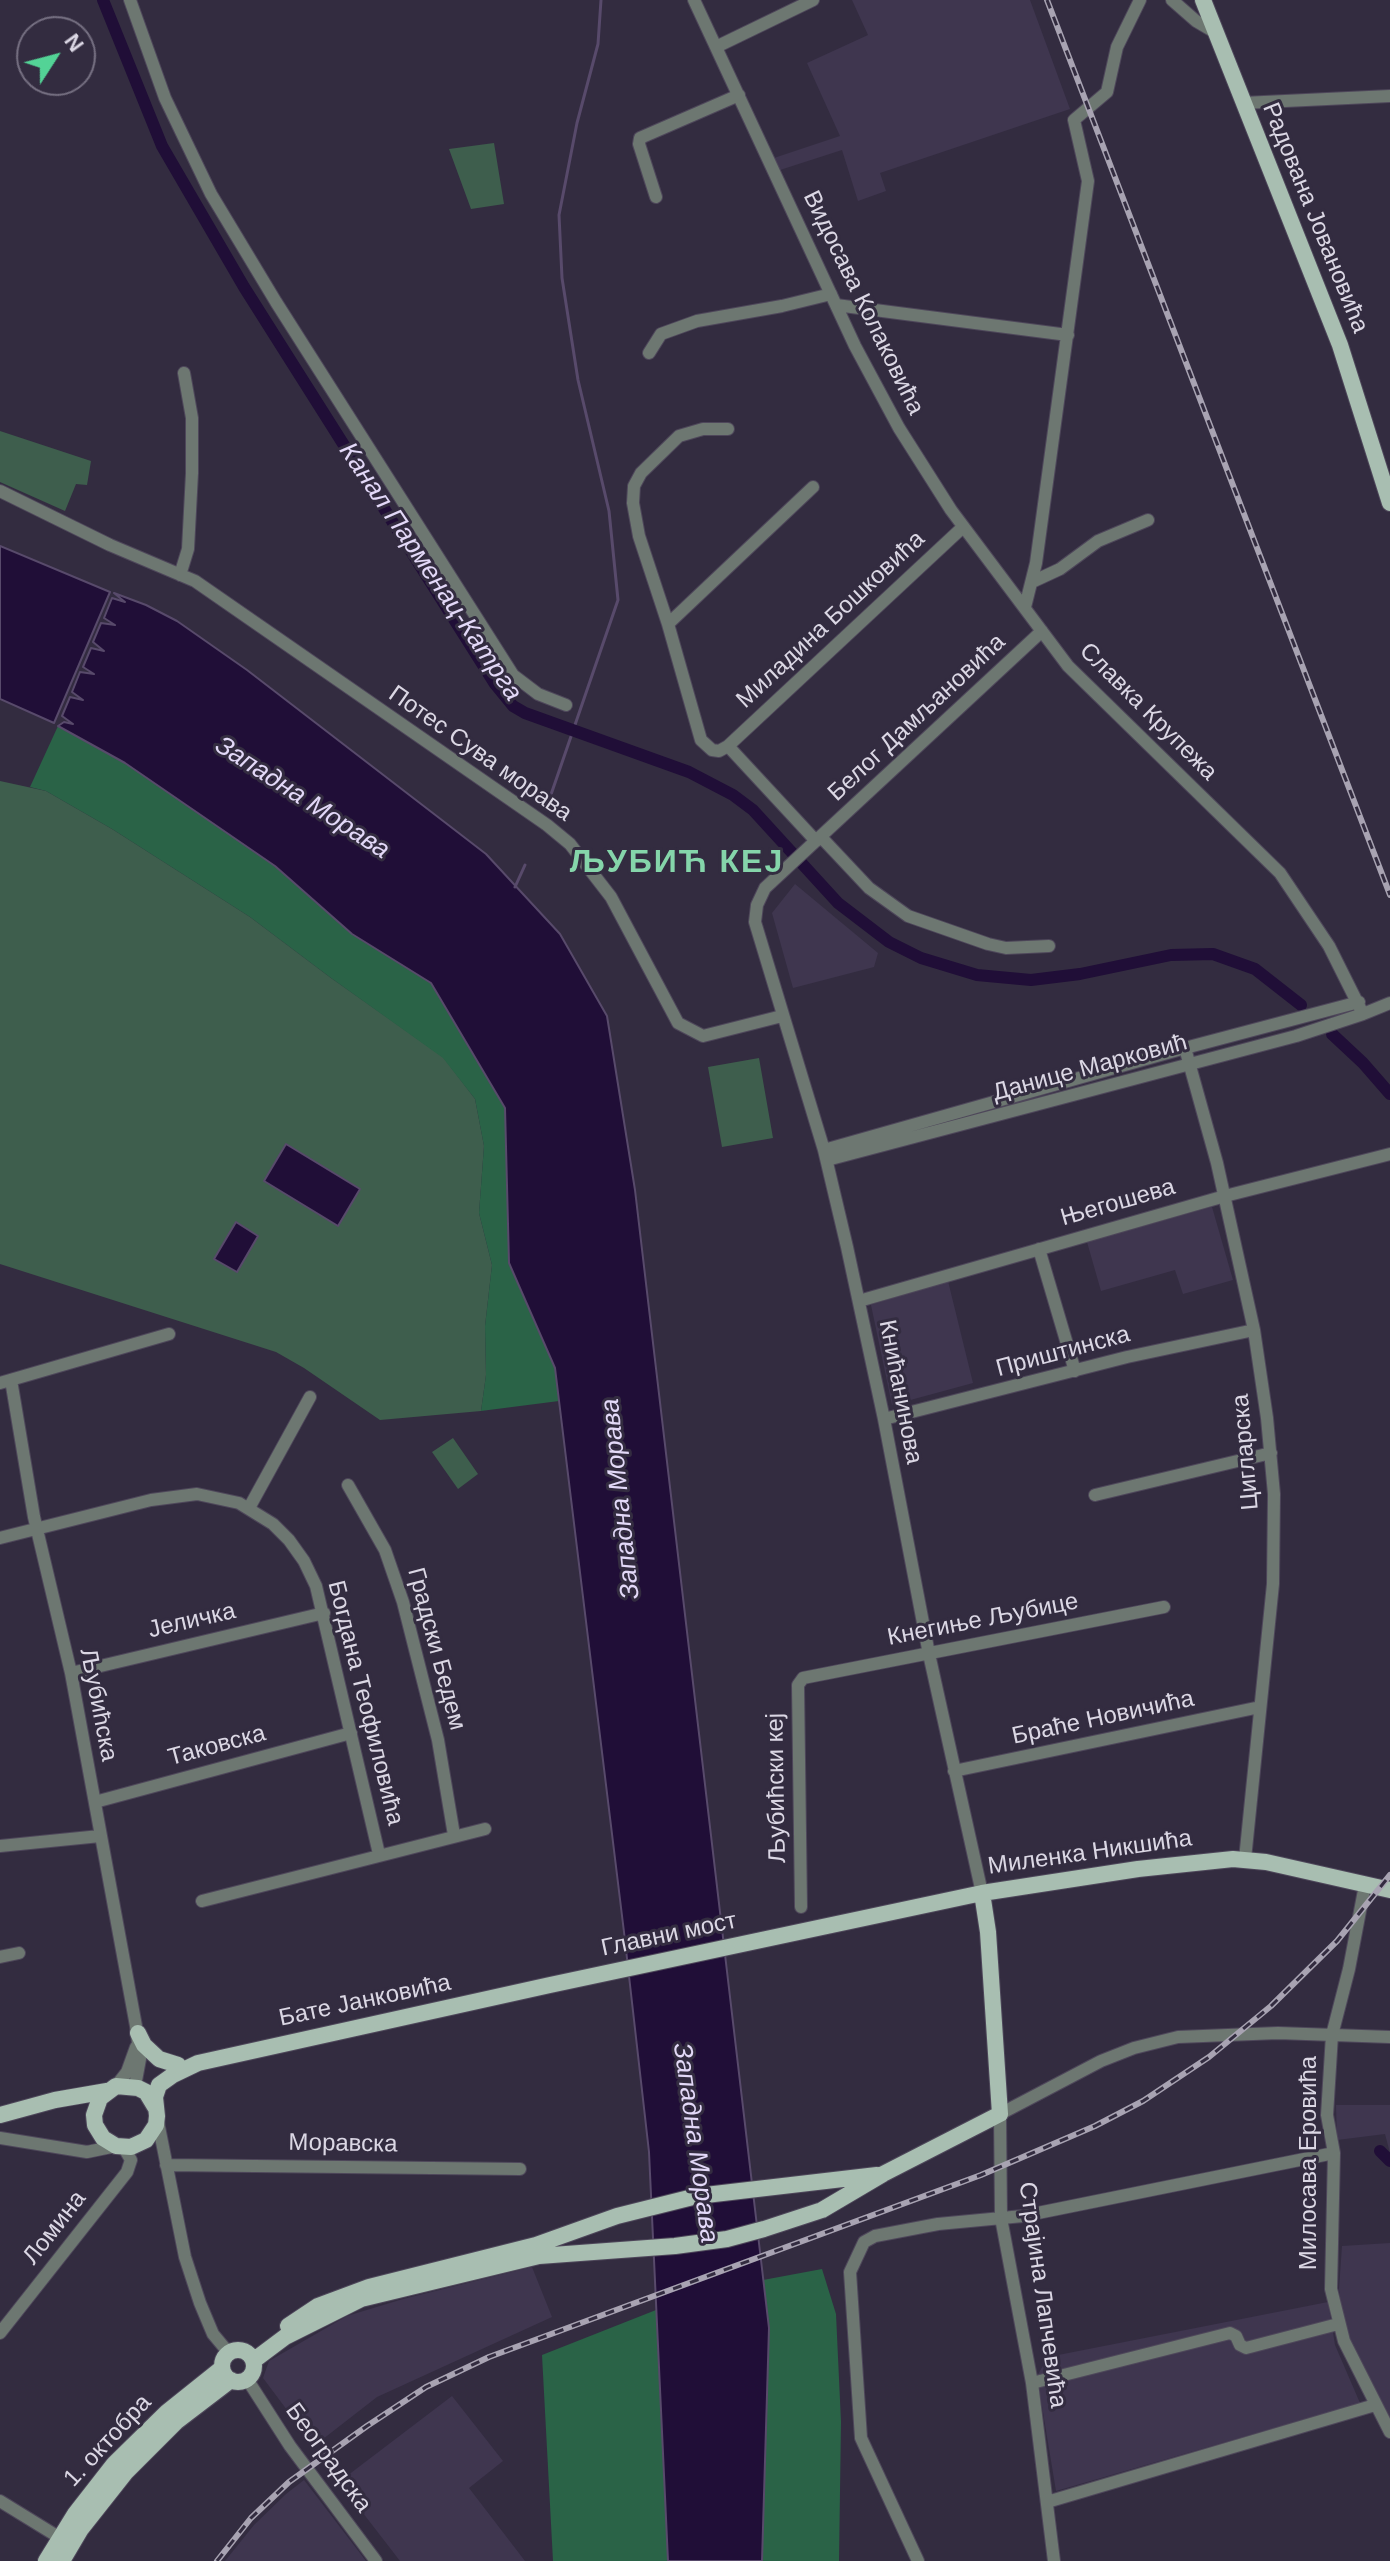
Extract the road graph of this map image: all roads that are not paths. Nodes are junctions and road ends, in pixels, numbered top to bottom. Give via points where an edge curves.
1 (130, 0) edge
2 (694, 0) edge
3 (813, 0) edge
4 (1140, 0) edge
5 (1172, 0) edge
6 (1203, 0) edge
7 (1213, 31) junction
8 (716, 47) junction
9 (739, 95) junction
10 (1390, 96) edge
11 (1243, 103) junction
12 (656, 197) dead end
13 (833, 299) junction
14 (1068, 335) junction
15 (649, 353) dead end
16 (184, 373) dead end
17 (728, 429) dead end
18 (813, 487) dead end
19 (0, 491) edge
20 (1390, 503) edge
21 (1148, 520) dead end
22 (963, 527) junction
23 (180, 575) junction
24 (1032, 582) junction
25 (1025, 607) junction
26 (669, 628) junction
27 (1042, 631) junction
28 (566, 705) dead end
29 (728, 746) junction
30 (819, 839) junction
31 (757, 905) joint
32 (1049, 946) dead end
33 (1390, 1003) edge
34 (1361, 1008) junction
35 (782, 1016) junction
36 (1185, 1048) junction
37 (1190, 1064) junction
38 (1390, 1154) edge
39 (826, 1155) junction
40 (1225, 1196) junction
41 (1039, 1249) junction
42 (859, 1301) junction
43 (1254, 1330) junction
44 (169, 1334) dead end
45 (1075, 1371) junction
46 (5, 1381) edge
47 (310, 1397) dead end
48 (884, 1419) junction
49 (1271, 1453) junction
50 (348, 1485) dead end
51 (1095, 1495) dead end
52 (249, 1508) junction
53 (36, 1528) junction
54 (0, 1538) edge
55 (1164, 1607) dead end
56 (324, 1613) junction
57 (929, 1654) junction
58 (71, 1673) junction
59 (811, 1675) joint
60 (1260, 1707) junction
61 (351, 1733) junction
62 (954, 1771) junction
63 (95, 1802) junction
64 (485, 1829) dead end
65 (454, 1835) junction
66 (100, 1836) junction
67 (0, 1846) edge
68 (379, 1854) junction
69 (1245, 1859) junction
70 (1365, 1885) junction
71 (1390, 1890) edge
72 (982, 1893) junction
73 (202, 1901) dead end
74 (801, 1907) dead end
75 (798, 1933) joint
76 (19, 1953) dead end
77 (0, 1957) edge
78 (550, 1985) joint
79 (1332, 2035) junction
80 (138, 2037) junction
81 (1390, 2037) edge
82 (185, 2065) junction
83 (137, 2087) junction
84 (111, 2089) junction
85 (55, 2100) junction
86 (156, 2111) junction
87 (1000, 2114) junction
88 (0, 2115) edge
89 (95, 2125) junction
90 (0, 2138) edge
91 (126, 2146) junction
92 (1334, 2153) junction
93 (166, 2165) junction
94 (520, 2169) dead end
95 (852, 2185) junction
96 (1001, 2218) junction
97 (537, 2251) junction
98 (1338, 2324) junction
99 (0, 2333) edge
100 (250, 2357) junction
101 (232, 2370) junction
102 (1032, 2383) junction
103 (1375, 2405) junction
104 (1390, 2432) edge
105 (0, 2501) edge
106 (1047, 2502) junction
107 (66, 2542) junction
108 (46, 2561) edge
109 (62, 2561) edge
110 (376, 2561) edge
111 (918, 2561) edge
112 (1054, 2561) edge

1 - 28 street via 171,112 211,194 276,302 513,675 538,694
2 - 8 street, Видосава Колаковића
3 - 8 street
4 - 14 street via 1117,47 1107,92 1074,120 1088,181
5 - 7 street
6 - 7 main road, Радована Јовановића
7 - 11 main road, Радована Јовановића
8 - 9 street, Видосава Колаковића
9 - 12 street via 640,138
9 - 13 street, Видосава Колаковића
10 - 11 street
11 - 20 main road, Радована Јовановића via 1336,335
13 - 14 street
13 - 15 street via 714,316 661,334
13 - 22 street, Видосава Колаковића via 899,428
14 - 24 street
16 - 23 street via 192,418 192,473 188,549
17 - 26 street via 679,436 634,486 639,536
18 - 26 street
19 - 23 street, Потес Сува морава
21 - 24 street via 1098,541
22 - 25 street, Видосава Колаковића
22 - 29 street, Миладина Бошковића
23 - 35 street, Потес Сува морава via 570,844 611,897 678,1023 703,1036
24 - 25 street
25 - 27 street, Славка Крупежа
26 - 29 street via 701,740 712,750
27 - 30 street, Белог Дамљановића
27 - 34 street, Славка Крупежа via 1094,694 1280,873 1317,926
29 - 30 street
30 - 31 street, Белог Дамљановића via 765,888
30 - 32 street via 869,888 908,916 1006,948
31 - 35 street, Книћанинова via 755,922
33 - 34 street
34 - 36 street, Данице Марковић
34 - 37 street, Данице Марковић
35 - 39 street, Книћанинова
36 - 37 street, Цигларска
36 - 39 street, Данице Марковић
37 - 39 street, Данице Марковић
37 - 40 street, Цигларска
38 - 40 street, Његошева
39 - 42 street, Книћанинова
40 - 41 street, Његошева
40 - 43 street, Цигларска
41 - 42 street, Његошева
41 - 45 street
42 - 48 street, Книћанинова
43 - 45 street, Приштинска
43 - 49 street, Цигларска
44 - 46 street
45 - 48 street, Приштинска
46 - 53 street, Љубићска
47 - 52 street
48 - 57 street, Книћанинова
49 - 51 street
49 - 60 street, Цигларска via 1273,1584
50 - 65 street, Градски Бедем via 385,1550 403,1602 438,1740
52 - 53 street, Богдана Теофиловића via 219,1497 173,1496
52 - 56 street, Богдана Теофиловића via 289,1540 316,1586
53 - 54 street, Богдана Теофиловића
53 - 58 street, Љубићска
55 - 57 street, Кнегиње Љубице
56 - 58 street, Јеличка
56 - 61 street, Богдана Теофиловића
57 - 59 street, Кнегиње Љубице
57 - 62 street, Книћанинова
58 - 63 street, Љубићска
59 - 74 street, Љубићски кеј via 798,1685
60 - 62 street, Браће Новичића
60 - 69 street, Цигларска
61 - 63 street, Таковска
61 - 68 street, Богдана Теофиловића
62 - 72 street, Книћанинова
63 - 66 street, Љубићска
64 - 65 street
65 - 68 street
66 - 67 street
66 - 80 street, Љубићска
68 - 73 street
69 - 70 main road, Миленка Никшића
69 - 72 main road, Миленка Никшића
70 - 71 main road, Миленка Никшића
70 - 79 street, Милосава Еровића
72 - 75 main road, Миленка Никшића
72 - 87 main road, Страјина Лапчевића
75 - 78 main road, Главни мост
76 - 77 street
78 - 82 main road, Бате Јанковића
79 - 81 street
79 - 87 street via 1178,2037 1101,2061
79 - 92 street, Милосава Еровића via 1327,2115
80 - 82 main road via 159,2059
80 - 83 street, Љубићска
80 - 84 street via 127,2072
82 - 83 main road, Бате Јанковића
82 - 86 main road, Бате Јанковића via 159,2085
83 - 84 main road
83 - 86 main road via 152,2099
84 - 85 main road
84 - 89 main road via 96,2106
85 - 88 main road
85 - 89 main road via 78,2106
86 - 91 main road via 152,2133
86 - 93 street
87 - 95 main road
87 - 96 street, Страјина Лапчевића
89 - 91 main road via 103,2138
90 - 91 street via 87,2152
91 - 93 street via 158,2153
91 - 99 street, Ломина via 131,2160 127,2172
92 - 96 street
92 - 98 street, Милосава Еровића via 1331,2289
93 - 94 street, Моравска
93 - 101 street via 185,2257
95 - 97 main road via 697,2196 617,2216
95 - 97 main road via 822,2210 727,2239 635,2251
96 - 102 street, Страјина Лапчевића
96 - 111 street via 875,2236 864,2242 850,2272 861,2438
97 - 100 main road via 361,2299
98 - 102 street via 1246,2348 1230,2333
98 - 103 street, Милосава Еровића
100 - 101 main road via 253,2371
100 - 101 main road via 236,2349
101 - 107 main road, 1. октобра via 126,2472
101 - 110 street, Београдска
102 - 106 street, Страјина Лапчевића
103 - 104 street, Милосава Еровића
103 - 106 street
105 - 107 street
106 - 112 street, Страјина Лапчевића
107 - 108 main road, 1. октобра
107 - 109 main road, 1. октобра

